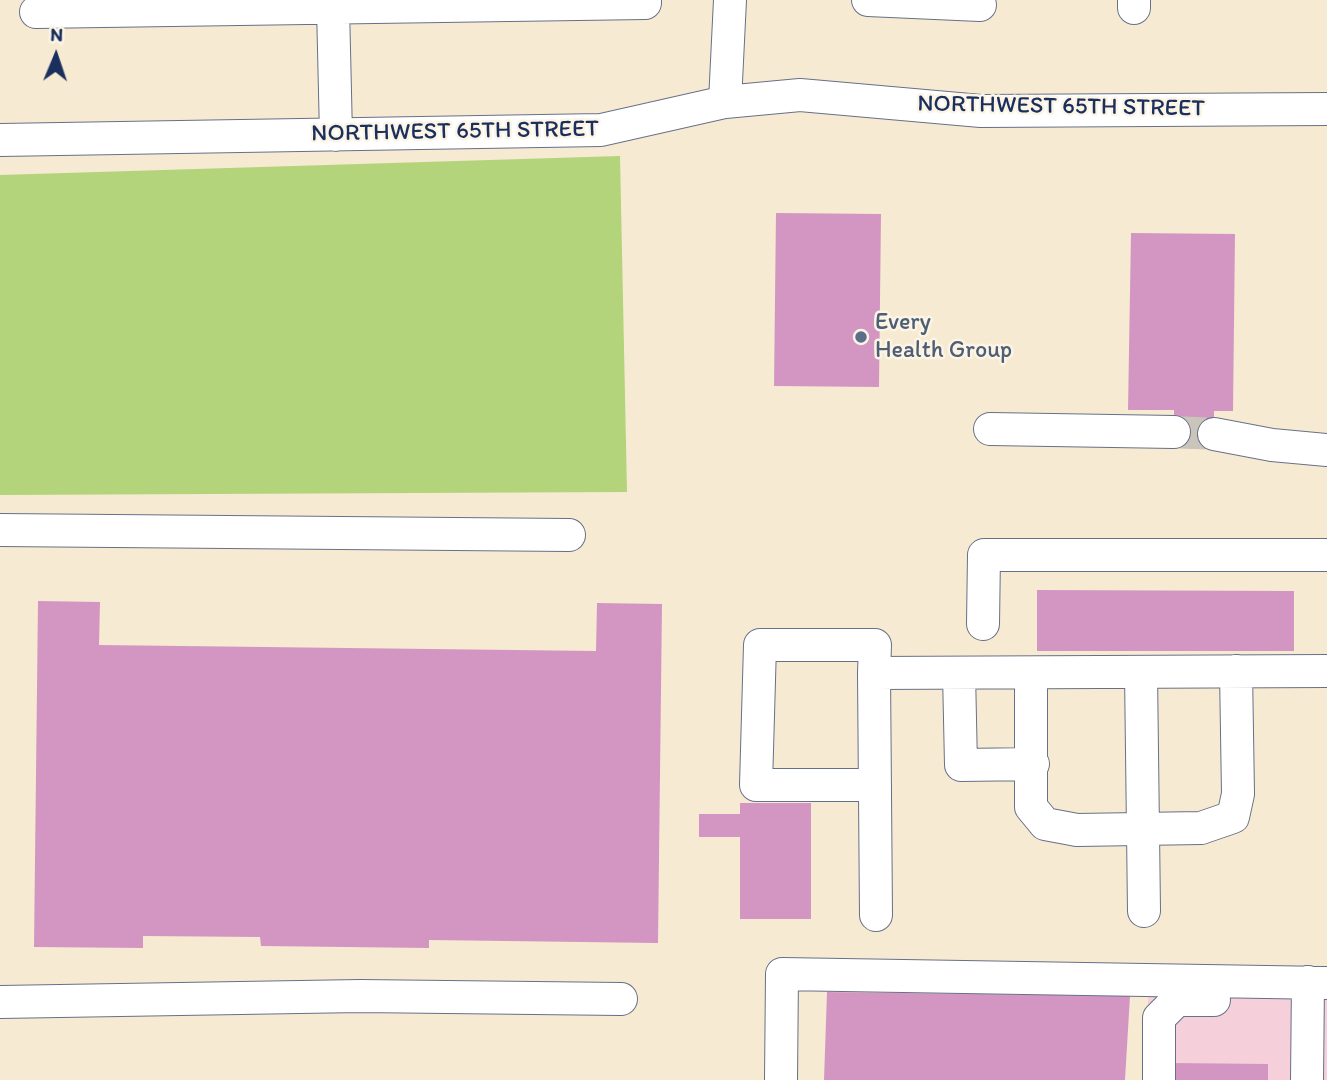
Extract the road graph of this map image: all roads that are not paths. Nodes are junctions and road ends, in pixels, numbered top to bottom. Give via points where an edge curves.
1 (645, 0) edge
2 (730, 0) edge
3 (868, 0) edge
4 (980, 5) dead end
5 (332, 7) junction
6 (36, 12) dead end
7 (725, 102) junction
8 (1327, 109) edge
9 (336, 135) junction
10 (0, 140) edge
11 (990, 429) dead end
12 (1174, 432) tunnel mouth
13 (1214, 434) tunnel mouth
14 (1327, 450) edge
15 (0, 530) edge
16 (569, 535) dead end
17 (1327, 555) edge
18 (983, 624) dead end
19 (1236, 671) junction
20 (1327, 671) edge
21 (1141, 672) junction
22 (874, 673) junction
23 (959, 673) junction
24 (1031, 673) junction
25 (1033, 764) junction
26 (875, 785) junction
27 (1143, 828) junction
28 (1144, 911) dead end
29 (876, 915) dead end
30 (1317, 982) edge
31 (621, 999) dead end
32 (0, 1002) edge
33 (781, 1080) edge
34 (1159, 1080) edge
35 (1307, 1080) edge

1 - 5 street
2 - 7 street
3 - 4 street
5 - 6 street
5 - 9 street
7 - 8 street, NORTHWEST 65TH STREET via 800,95 981,111
7 - 9 street, NORTHWEST 65TH STREET via 600,130
9 - 10 street, NORTHWEST 65TH STREET
11 - 12 street
13 - 14 street
15 - 16 street
17 - 18 street via 984,555
19 - 20 street
19 - 21 street
19 - 27 street via 1238,794 1233,817 1201,828
21 - 24 street
21 - 27 street
22 - 23 street
22 - 26 street
22 - 26 street via 875,645 760,645 756,785
23 - 24 street
23 - 25 street via 961,765
24 - 25 street
25 - 27 street via 1031,807 1045,824 1077,830
26 - 29 street
27 - 28 street
30 - 33 street via 782,974
30 - 34 street via 1276,1002 1177,1000 1159,1018
30 - 35 street
31 - 32 street via 346,996

